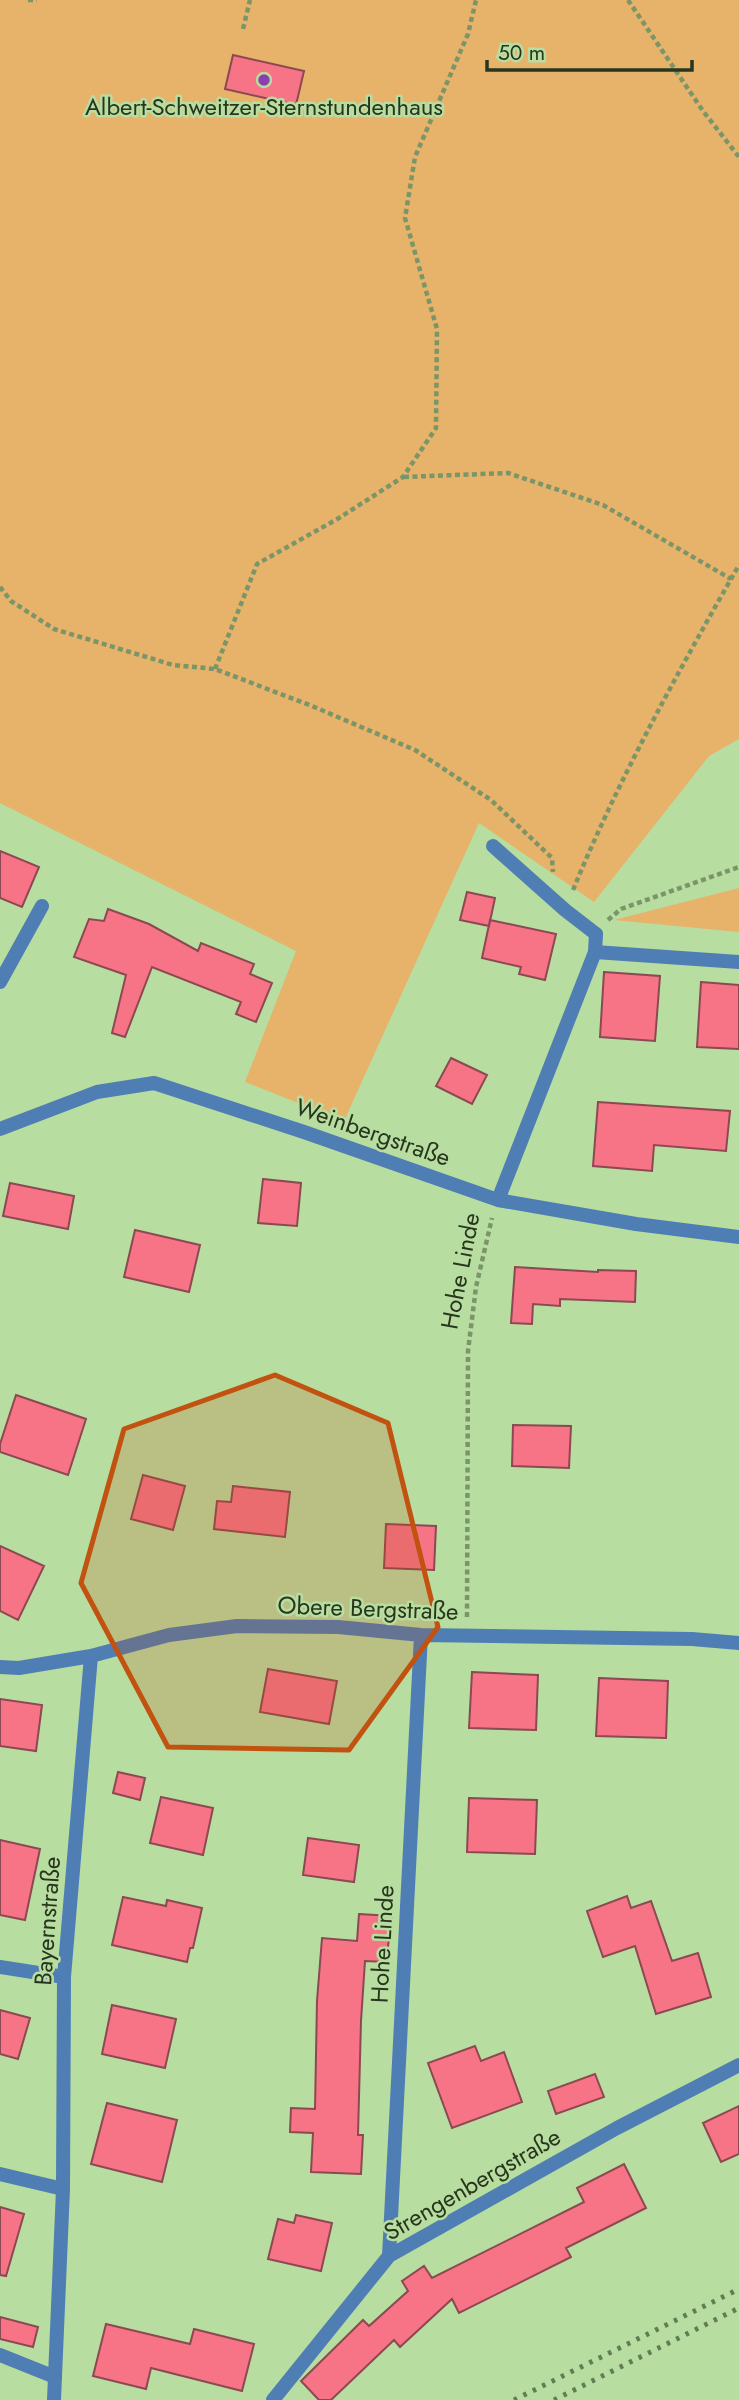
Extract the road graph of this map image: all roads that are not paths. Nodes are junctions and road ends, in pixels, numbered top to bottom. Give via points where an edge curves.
1 (493, 846) dead end
2 (42, 906) dead end
3 (595, 952) junction
4 (739, 962) edge
5 (0, 982) edge
6 (0, 1129) edge
7 (498, 1200) junction
8 (739, 1237) edge
9 (421, 1635) junction
10 (739, 1643) edge
11 (91, 1656) junction
12 (0, 1667) edge
13 (0, 1967) edge
14 (64, 1977) junction
15 (739, 2065) edge
16 (0, 2174) edge
17 (63, 2189) junction
18 (389, 2256) junction
19 (0, 2355) edge
20 (55, 2377) junction
21 (54, 2400) edge
22 (273, 2400) edge

1 - 3 street, Hohe Linde via 596,934
2 - 5 street
3 - 4 street
3 - 7 street, Hohe Linde
6 - 7 street, Weinbergstraße via 97,1093 155,1083
7 - 8 street, Weinbergstraße
9 - 10 street, Obere Bergstraße
9 - 11 street, Obere Bergstraße via 338,1627 237,1626 169,1635
9 - 18 street, Hohe Linde
11 - 12 street, Obere Bergstraße
11 - 14 street, Bayernstraße
13 - 14 street
14 - 17 street, Bayernstraße
15 - 18 street, Strengenbergstraße
16 - 17 street
17 - 20 street, Bayernstraße
18 - 22 street, Strengenbergstraße
19 - 20 street
20 - 21 street, Bayernstraße

